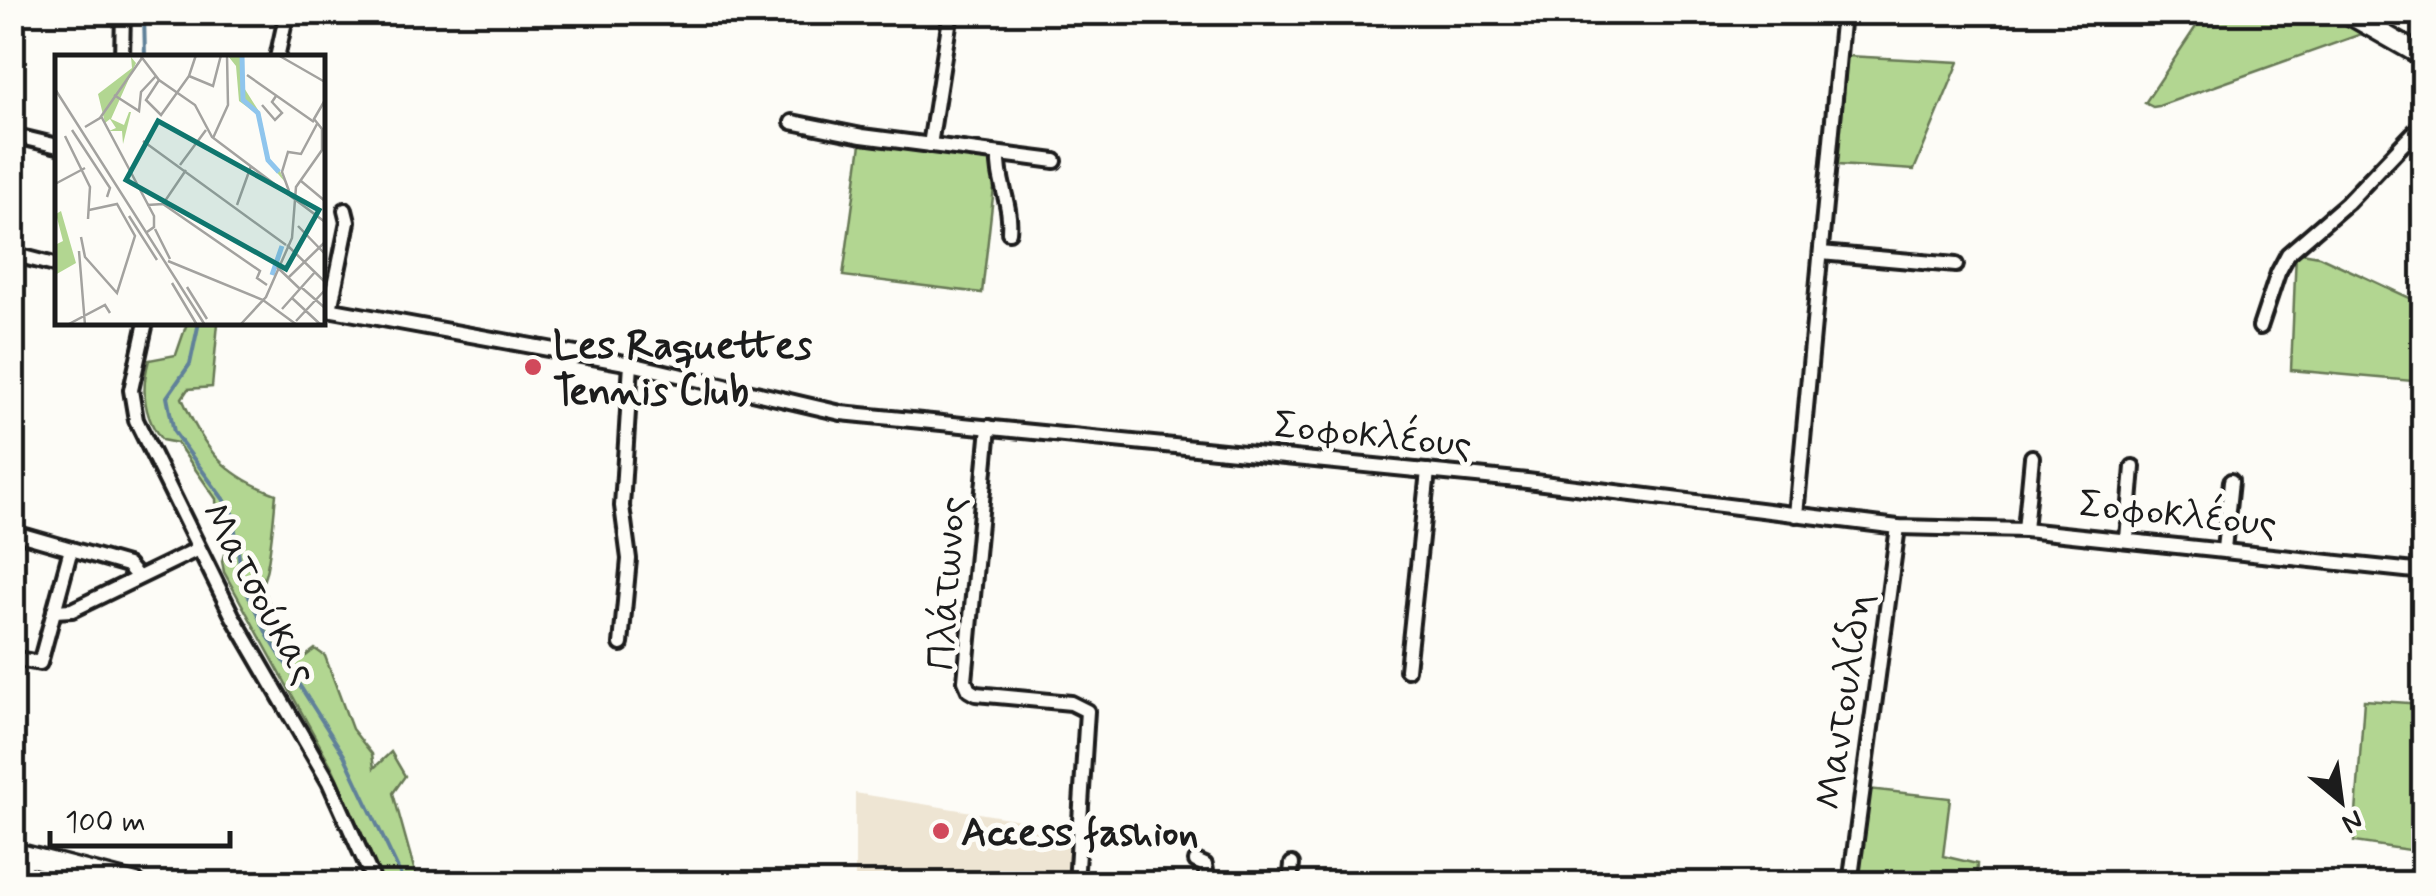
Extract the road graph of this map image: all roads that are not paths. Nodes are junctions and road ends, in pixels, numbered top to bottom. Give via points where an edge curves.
1 (123, 12) edge
2 (287, 12) edge
3 (951, 12) edge
4 (1843, 12) edge
5 (2345, 12) edge
6 (122, 55) edge
7 (279, 55) edge
8 (2424, 57) edge
9 (792, 122) dead end
10 (2424, 122) edge
11 (12, 135) edge
12 (55, 145) edge
13 (930, 145) junction
14 (999, 154) junction
15 (1055, 161) dead end
16 (345, 210) dead end
17 (1010, 232) dead end
18 (1821, 253) junction
19 (12, 254) edge
20 (55, 265) edge
21 (1956, 265) dead end
22 (326, 309) edge
23 (145, 325) edge
24 (2260, 327) dead end
25 (630, 364) junction
26 (989, 427) junction
27 (2032, 457) dead end
28 (2133, 466) dead end
29 (1428, 471) junction
30 (2231, 481) dead end
31 (1796, 515) junction
32 (1898, 527) junction
33 (2025, 530) junction
34 (12, 532) edge
35 (2128, 539) junction
36 (71, 548) junction
37 (198, 549) junction
38 (2224, 549) junction
39 (2424, 572) edge
40 (138, 577) junction
41 (54, 611) junction
42 (621, 644) dead end
43 (12, 658) edge
44 (1407, 670) dead end
45 (19, 854) edge
46 (1196, 862) dead end
47 (1292, 864) dead end
48 (111, 881) edge
49 (23, 884) edge
50 (136, 884) edge
51 (375, 884) edge
52 (1076, 884) edge
53 (1208, 884) edge
54 (1290, 884) edge
55 (1850, 884) edge

1 - 6 street
2 - 7 street
3 - 13 street
4 - 18 street
5 - 8 main road
9 - 13 street
10 - 24 street via 2288,254
11 - 12 street
13 - 14 street
14 - 15 street
14 - 17 street
16 - 22 street via 348,222
18 - 21 street
18 - 31 street
19 - 20 street
22 - 25 street, Σοφοκλέους
23 - 37 street, Ματσούκας via 131,402
25 - 26 street, Σοφοκλέους via 822,410
25 - 42 street via 622,506 629,559
26 - 29 street, Σοφοκλέους
26 - 52 street, Πλάτωνος via 965,681 976,694 1071,703 1087,711
27 - 33 street
28 - 35 street
29 - 31 street, Σοφοκλέους
29 - 44 street
30 - 38 street
31 - 32 street, Σοφοκλέους
32 - 33 street, Σοφοκλέους
32 - 55 street, Μαντουλίδη
33 - 35 street, Σοφοκλέους
34 - 36 street
35 - 38 street, Σοφοκλέους
36 - 40 street via 127,565
36 - 41 street
37 - 40 street
37 - 51 street, Ματσούκας via 329,782
38 - 39 street, Σοφοκλέους
40 - 41 street via 72,610
41 - 43 street via 40,664
45 - 48 main road
45 - 49 street
46 - 53 street via 1205,865
47 - 54 street
48 - 50 main road

